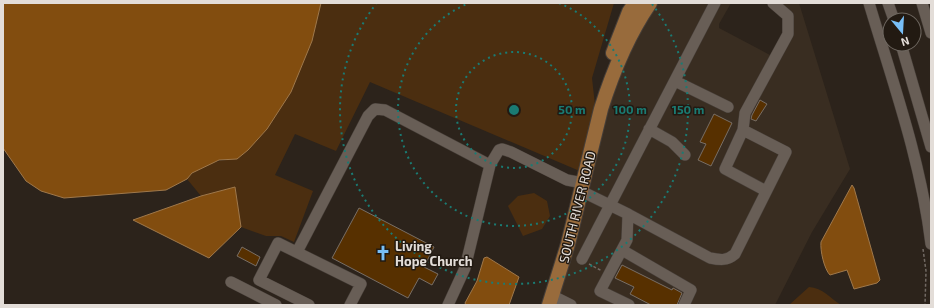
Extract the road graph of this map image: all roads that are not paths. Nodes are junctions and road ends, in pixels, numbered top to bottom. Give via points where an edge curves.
1 (635, 3) edge
2 (650, 3) edge
3 (716, 3) edge
4 (773, 3) edge
5 (869, 3) edge
6 (925, 4) edge
7 (931, 33) edge
8 (903, 52) edge
9 (675, 81) junction
10 (728, 107) dead end
11 (601, 109) junction
12 (649, 129) junction
13 (743, 130) junction
14 (931, 147) edge
15 (684, 155) dead end
16 (490, 165) junction
17 (582, 187) junction
18 (766, 191) junction
19 (610, 205) junction
20 (929, 211) edge
21 (628, 214) junction
22 (927, 246) edge
23 (622, 250) junction
24 (297, 252) junction
25 (584, 261) road end
26 (231, 282) dead end
27 (551, 301) edge
28 (276, 305) edge
29 (310, 305) edge
30 (350, 305) edge
31 (448, 305) edge
32 (571, 305) edge
33 (629, 305) edge
34 (684, 305) edge

1 - 11 main road, SOUTH RIVER ROAD via 614,47
2 - 11 main road, SOUTH RIVER ROAD via 627,42
3 - 9 street
4 - 13 street via 788,16 788,34 745,113
5 - 20 street via 906,122
6 - 7 street
8 - 14 street
9 - 10 street
9 - 12 street
11 - 17 main road, SOUTH RIVER ROAD
12 - 15 street via 672,142
12 - 19 street
13 - 18 street via 725,169
13 - 18 street via 786,152
16 - 17 street via 495,154 502,149
16 - 24 street via 385,110 375,109 368,116
16 - 31 street via 465,268
17 - 19 street
17 - 27 main road, SOUTH RIVER ROAD
18 - 21 street via 735,254 720,260 710,258
19 - 21 street
19 - 25 street
20 - 22 street
21 - 23 street via 627,240
23 - 33 street via 600,291
23 - 34 street via 691,290
24 - 29 street via 278,243 259,280
24 - 30 street via 361,284
26 - 28 street
27 - 32 street

